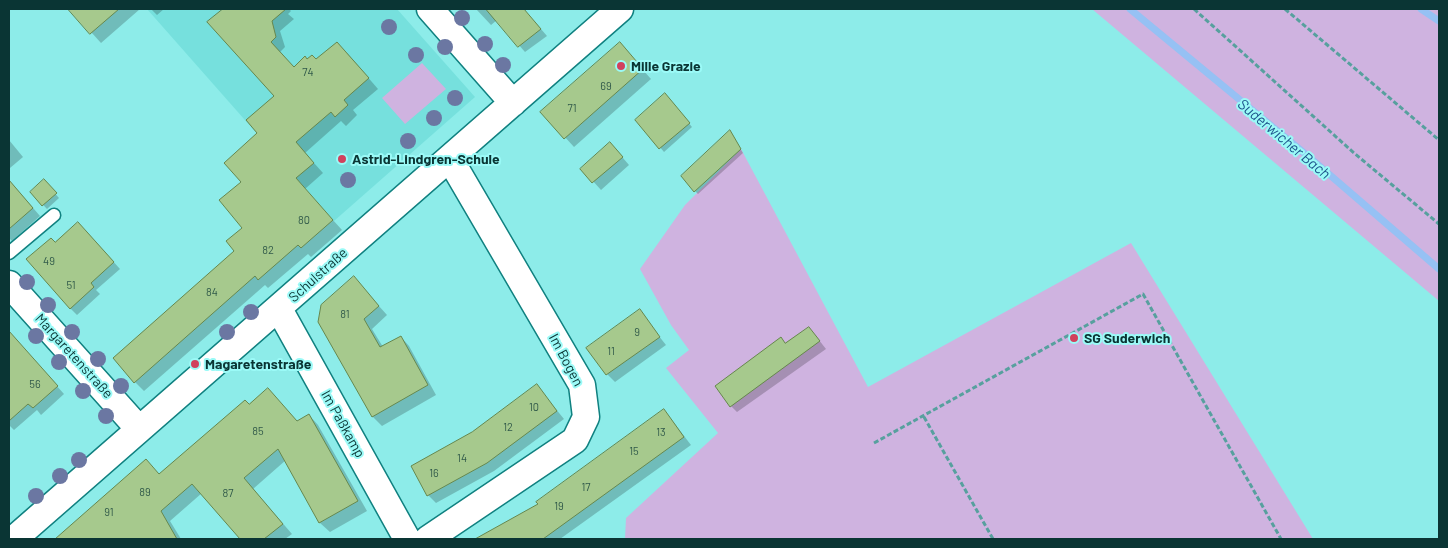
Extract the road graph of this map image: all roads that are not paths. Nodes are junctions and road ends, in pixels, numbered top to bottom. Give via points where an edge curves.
1 (430, 9) edge
2 (620, 9) edge
3 (513, 103) junction
4 (450, 159) junction
5 (54, 215) dead end
6 (9, 252) edge
7 (9, 284) edge
8 (279, 309) junction
9 (139, 429) junction
10 (14, 539) edge
11 (408, 539) edge
12 (428, 539) edge

1 - 3 street
2 - 3 street, Schulstraße
3 - 4 street, Schulstraße
4 - 8 street, Schulstraße
4 - 12 street, Im Bogen via 582,385 586,417 575,440
5 - 6 lane
7 - 9 street, Margaretenstraße
8 - 9 street, Schulstraße
8 - 11 street, Im Paßkamp
9 - 10 street, Schulstraße

